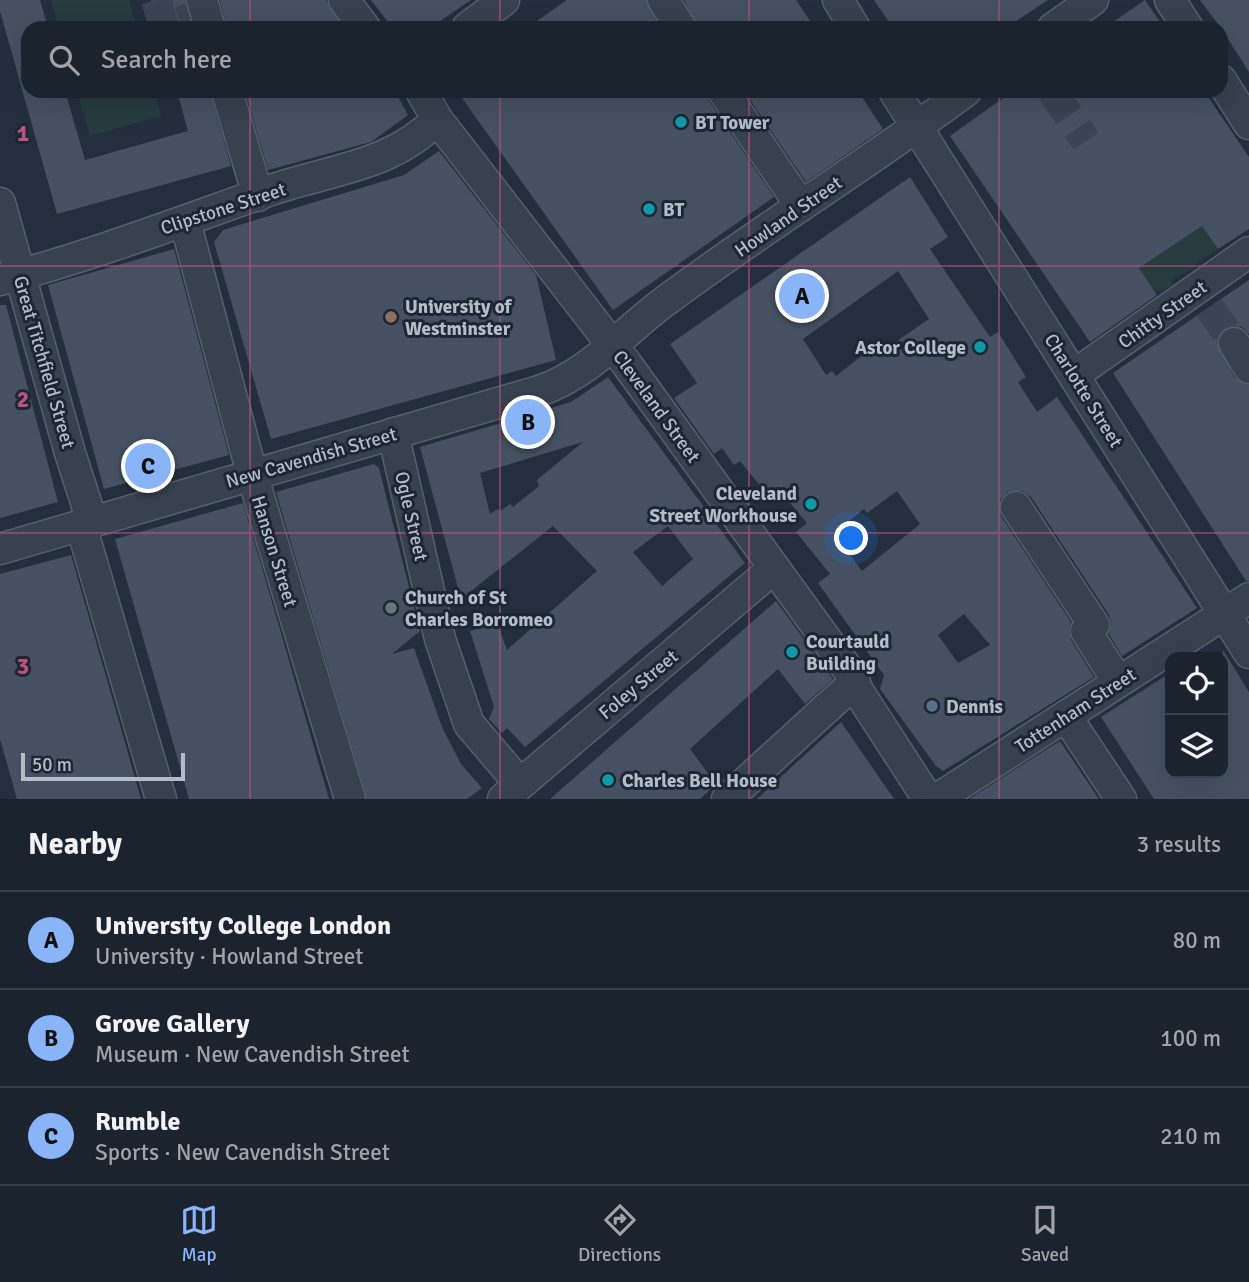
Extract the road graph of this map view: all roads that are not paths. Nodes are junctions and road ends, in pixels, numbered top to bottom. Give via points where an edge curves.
1 (202, 0) edge
2 (344, 0) edge
3 (504, 0) edge
4 (663, 0) edge
5 (838, 0) edge
6 (1093, 0) edge
7 (1170, 0) edge
8 (208, 21) edge
9 (360, 21) edge
10 (476, 21) edge
11 (676, 21) edge
12 (851, 21) edge
13 (1063, 21) edge
14 (1184, 21) edge
15 (1228, 91) edge
16 (226, 98) edge
17 (425, 98) edge
18 (728, 98) edge
19 (898, 98) edge
20 (957, 98) edge
21 (437, 119) junction
22 (1249, 124) edge
23 (917, 127) junction
24 (258, 196) junction
25 (0, 203) edge
26 (801, 206) junction
27 (185, 221) junction
28 (1249, 252) edge
29 (10, 278) edge
30 (613, 346) junction
31 (1074, 375) junction
32 (393, 433) junction
33 (252, 474) junction
34 (1016, 508) dead end
35 (87, 523) junction
36 (0, 549) edge
37 (774, 568) junction
38 (1249, 598) edge
39 (1224, 615) junction
40 (1249, 653) edge
41 (1118, 682) junction
42 (855, 683) junction
43 (1066, 716) junction
44 (511, 792) edge
45 (161, 799) edge
46 (350, 799) edge
47 (727, 799) edge
48 (928, 799) edge
49 (937, 799) edge
50 (1121, 799) edge

1 - 8 street
2 - 9 street
3 - 10 street
4 - 11 street
5 - 12 street
6 - 13 street
7 - 14 street
15 - 22 street
16 - 24 street
17 - 21 street, Cleveland Street
18 - 26 street
19 - 23 street, Charlotte Street
20 - 23 street, Howland Street
21 - 24 street, Clipstone Street via 382,158
21 - 30 street, Cleveland Street
23 - 26 street, Howland Street
23 - 31 street, Charlotte Street
24 - 27 street, Clipstone Street
25 - 29 street, Great Titchfield Street
26 - 30 street, Howland Street via 661,304
27 - 29 street, Clipstone Street
27 - 33 street, Hanson Street
28 - 31 street, Chitty Street via 1203,298
29 - 35 street, Great Titchfield Street
30 - 32 street, New Cavendish Street via 552,387
30 - 37 street, Cleveland Street
31 - 39 street, Charlotte Street
32 - 33 street, New Cavendish Street
32 - 44 street, Ogle Street via 440,639 468,724
33 - 35 street, New Cavendish Street
33 - 46 street, Hanson Street
34 - 41 street via 1094,625 1086,631
35 - 36 street, New Cavendish Street
35 - 45 street, Great Titchfield Street
37 - 42 street, Cleveland Street
37 - 44 street, Foley Street
38 - 39 street, Tottenham Street
39 - 40 street, Charlotte Street
39 - 41 street, Tottenham Street
41 - 43 street, Tottenham Street
42 - 47 street
42 - 48 street, Cleveland Street
43 - 49 street, Tottenham Street
43 - 50 street

